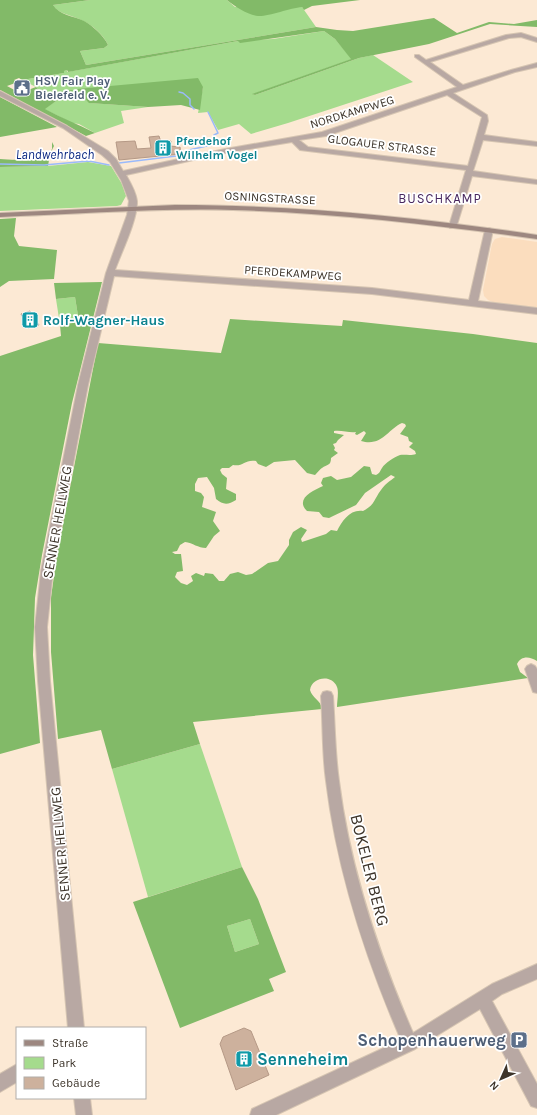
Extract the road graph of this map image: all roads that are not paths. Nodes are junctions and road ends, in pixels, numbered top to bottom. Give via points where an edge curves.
1 (537, 40) edge
2 (417, 56) dead end
3 (425, 62) junction
4 (537, 64) edge
5 (462, 88) junction
6 (0, 93) edge
7 (448, 93) junction
8 (480, 137) junction
9 (294, 140) junction
10 (537, 144) edge
11 (470, 171) junction
12 (121, 174) junction
13 (537, 182) edge
14 (132, 209) junction
15 (0, 215) edge
16 (453, 226) junction
17 (489, 230) junction
18 (537, 237) edge
19 (110, 273) junction
20 (474, 303) junction
21 (537, 311) edge
22 (531, 669) dead end
23 (537, 688) edge
24 (327, 696) dead end
25 (537, 971) edge
26 (482, 998) junction
27 (76, 1027) edge
28 (410, 1044) junction
29 (16, 1073) edge
30 (0, 1084) edge
31 (82, 1099) edge
32 (537, 1100) edge
33 (84, 1115) edge
34 (258, 1115) edge

1 - 3 street via 521,35 508,36
2 - 3 street
3 - 5 street
4 - 5 street, NORDKAMPWEG
5 - 7 street, NORDKAMPWEG
6 - 12 street, SENNER HELLWEG via 65,127 101,150 109,156
7 - 8 street via 485,116
7 - 9 street, NORDKAMPWEG via 331,132
8 - 10 street
8 - 11 street
9 - 11 street, GLOGAUER STRASSE via 308,149
9 - 12 street, NORDKAMPWEG via 225,151
11 - 13 street, GLOGAUER STRASSE
11 - 16 street
12 - 14 street, SENNER HELLWEG via 131,193
14 - 15 main road, OSNINGSTRASSE
14 - 16 main road, OSNINGSTRASSE via 283,210
14 - 19 street, SENNER HELLWEG
16 - 17 main road, OSNINGSTRASSE
17 - 18 main road, OSNINGSTRASSE
17 - 20 street
19 - 20 street, PFERDEKAMPWEG via 348,289
19 - 27 street, SENNER HELLWEG via 83,386 54,533 41,627
20 - 21 street, PFERDEKAMPWEG
22 - 23 street
24 - 28 street, BOKELER BERG via 332,780 354,893 378,967
25 - 26 street
26 - 28 street
26 - 32 street
28 - 34 street
29 - 30 street
31 - 33 street

